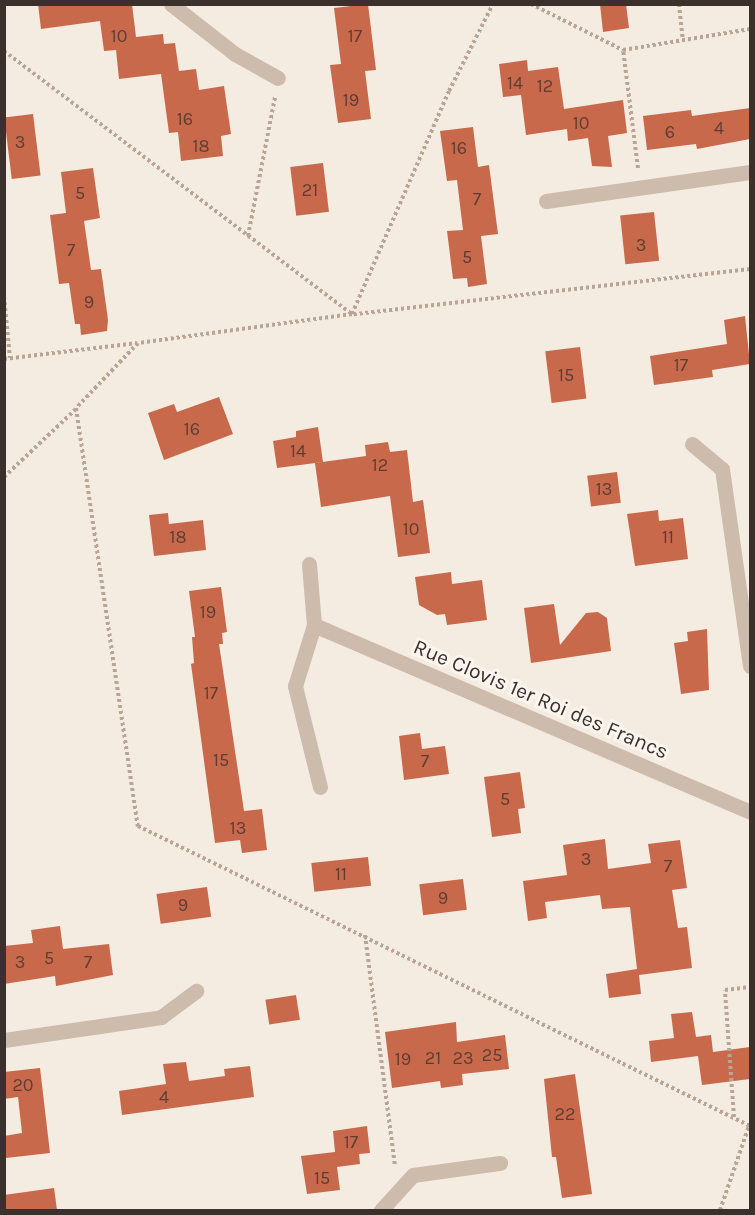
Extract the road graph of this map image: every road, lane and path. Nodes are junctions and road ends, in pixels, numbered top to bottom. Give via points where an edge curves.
1 (171, 4) edge
2 (493, 4) edge
3 (531, 4) edge
4 (679, 4) edge
5 (750, 29) edge
6 (683, 40) junction
7 (4, 51) edge
8 (623, 51) junction
9 (278, 78) joint
10 (750, 172) edge
11 (641, 189) junction
12 (546, 201) dead end
13 (248, 236) junction
14 (4, 296) edge
15 (138, 343) dead end
16 (10, 358) junction
17 (4, 359) edge
18 (76, 408) dead end
19 (692, 444) dead end
20 (4, 477) edge
21 (309, 564) dead end
22 (314, 625) junction
23 (750, 666) edge
24 (320, 788) dead end
25 (750, 812) edge
26 (365, 935) dead end
27 (750, 987) edge
28 (196, 991) dead end
29 (4, 1040) edge
30 (734, 1118) dead end
31 (749, 1126) dead end
32 (501, 1163) dead end
33 (398, 1187) junction
34 (381, 1210) edge
35 (720, 1210) edge

1 - 9 street via 235,54
2 - 13 path via 449,91 352,314
3 - 8 path
4 - 6 path
5 - 6 path
6 - 8 path
7 - 13 path
8 - 11 path
9 - 13 path
10 - 11 street
11 - 12 street
14 - 16 path
15 - 16 path
16 - 17 path
18 - 20 path
19 - 23 street via 722,469
21 - 22 street
22 - 24 street via 295,686
22 - 25 street, Rue Clovis 1er Roi des Francs
26 - 33 path
27 - 30 path via 725,990
28 - 29 street via 161,1017
31 - 35 path
32 - 33 street via 413,1175
33 - 34 street

